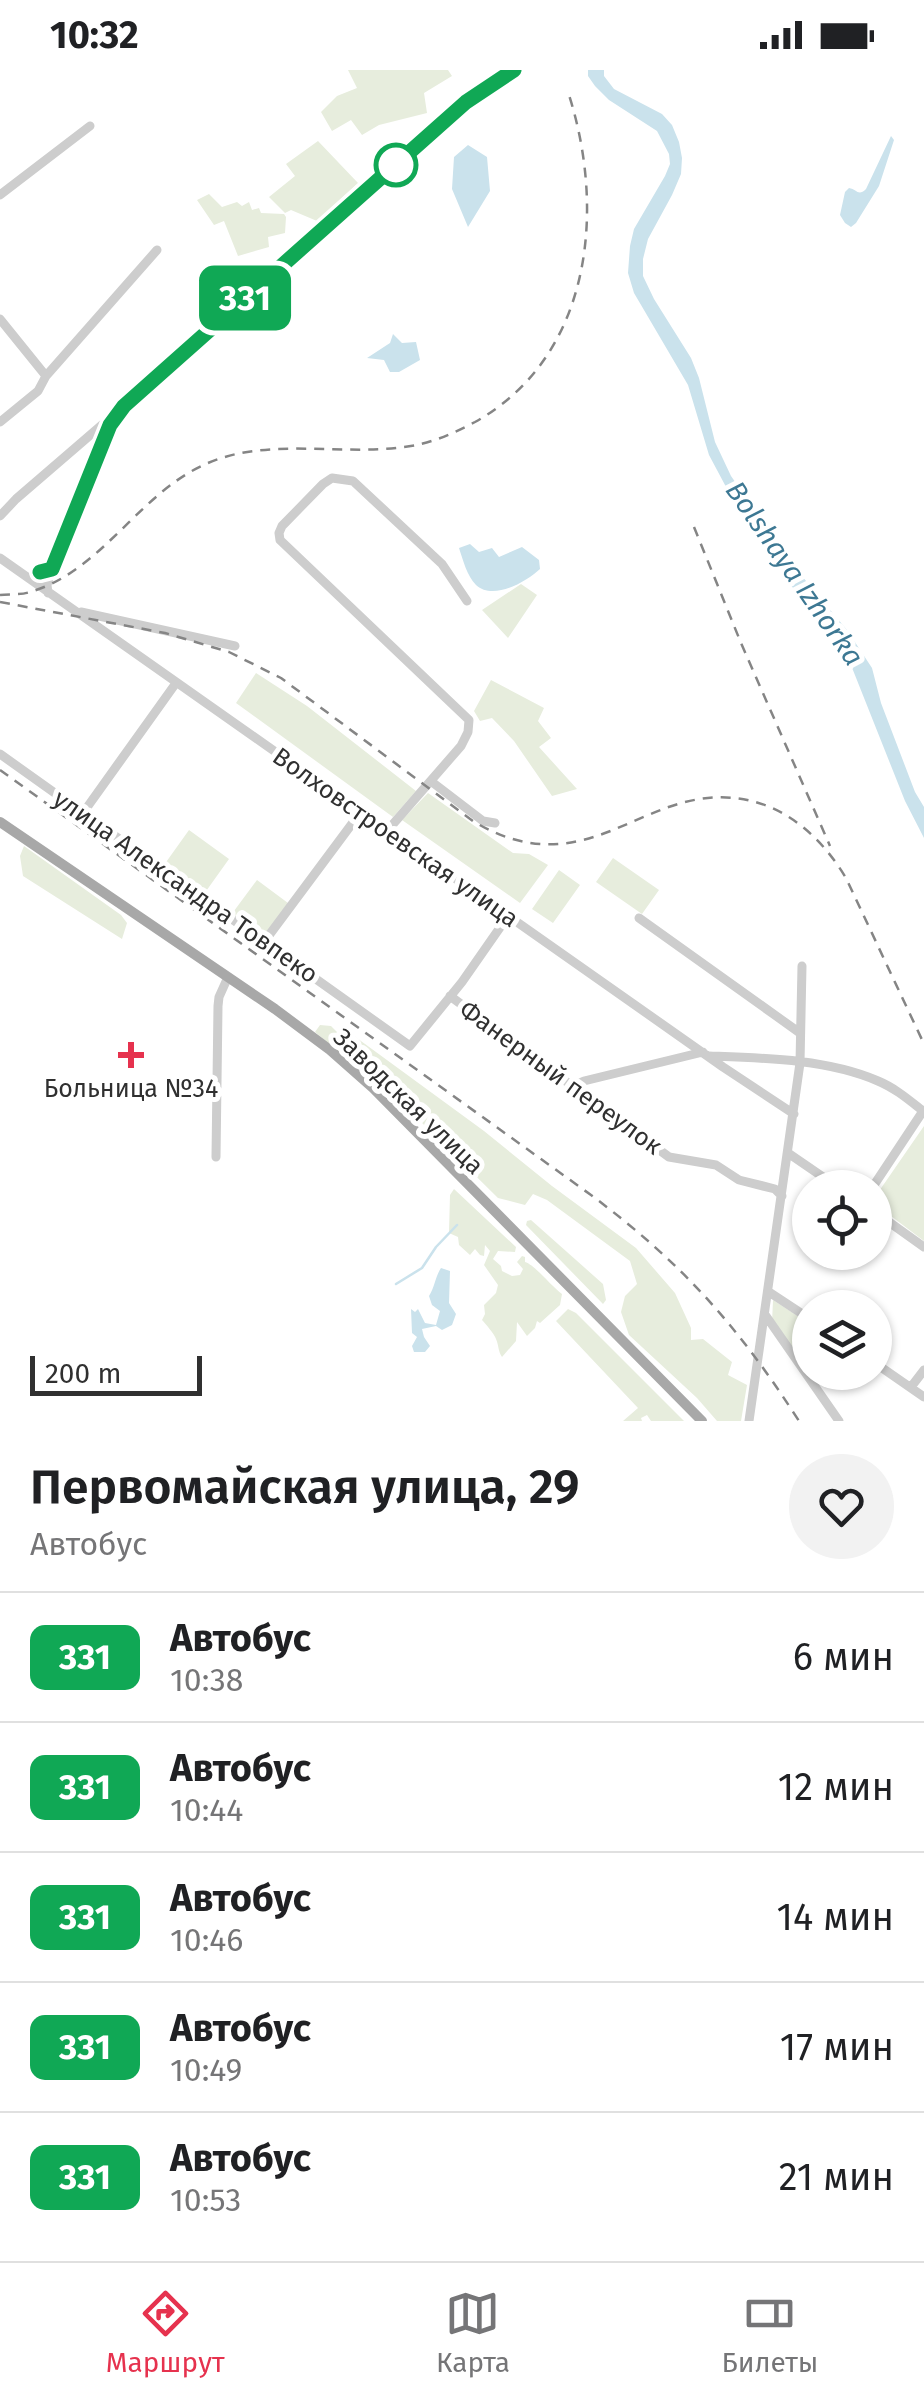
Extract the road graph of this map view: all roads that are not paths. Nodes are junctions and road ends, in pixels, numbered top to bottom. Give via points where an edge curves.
1 (514, 70) edge
2 (90, 126) dead end
3 (0, 195) edge
4 (157, 250) dead end
5 (0, 318) edge
6 (46, 376) junction
7 (124, 406) junction
8 (0, 422) edge
9 (0, 516) edge
10 (0, 558) edge
11 (48, 592) junction
12 (468, 601) dead end
13 (74, 611) junction
14 (235, 646) dead end
15 (176, 683) junction
16 (0, 754) edge
17 (432, 782) junction
18 (360, 812) junction
19 (83, 814) junction
20 (0, 822) edge
21 (494, 823) dead end
22 (387, 831) junction
23 (508, 916) junction
24 (639, 918) dead end
25 (264, 942) junction
26 (802, 966) dead end
27 (228, 977) junction
28 (450, 996) junction
29 (800, 1033) junction
30 (706, 1054) junction
31 (800, 1063) junction
32 (573, 1086) junction
33 (924, 1111) edge
34 (794, 1114) junction
35 (788, 1153) junction
36 (216, 1157) dead end
37 (813, 1170) edge
38 (884, 1170) edge
39 (782, 1196) junction
40 (892, 1224) edge
41 (924, 1247) edge
42 (769, 1292) junction
43 (792, 1307) edge
44 (766, 1316) junction
45 (924, 1370) edge
46 (892, 1374) edge
47 (912, 1388) junction
48 (924, 1397) edge
49 (702, 1421) edge
50 (750, 1421) edge
51 (839, 1421) edge

1 - 7 street via 466,102
2 - 3 street
4 - 6 street
5 - 6 street
6 - 8 street
7 - 9 street
7 - 11 street via 110,425
10 - 11 street, Волховстроевская улица
11 - 13 street, Волховстроевская улица
12 - 17 street via 442,564 353,481 332,478 323,484 278,533 469,720 462,746
13 - 14 street
13 - 15 street, Волховстроевская улица
15 - 18 street, Волховстроевская улица
15 - 19 street
16 - 19 street, улица Александра Товпеко
17 - 21 street
17 - 22 street
18 - 22 street, Волховстроевская улица
18 - 25 street
19 - 25 street, улица Александра Товпеко
20 - 27 main road, Заводская улица
22 - 23 street, Волховстроевская улица
23 - 28 street
23 - 30 street, Волховстроевская улица
24 - 29 street
25 - 28 street, улица Александра Товпеко via 410,1046
26 - 29 street
27 - 36 street via 218,1006
27 - 49 main road, Заводская улица via 373,1088
28 - 32 street, Фанерный переулок
29 - 31 street
30 - 31 street
30 - 32 street
30 - 34 street, Волховстроевская улица
31 - 33 street via 878,1081
31 - 34 street
32 - 39 street, Фанерный переулок via 669,1157 716,1164
33 - 38 street
34 - 35 street
35 - 37 street
35 - 39 street
39 - 42 street
40 - 41 street
42 - 43 street
42 - 44 street
44 - 50 street
44 - 51 street
45 - 47 street
46 - 47 street
47 - 48 street

